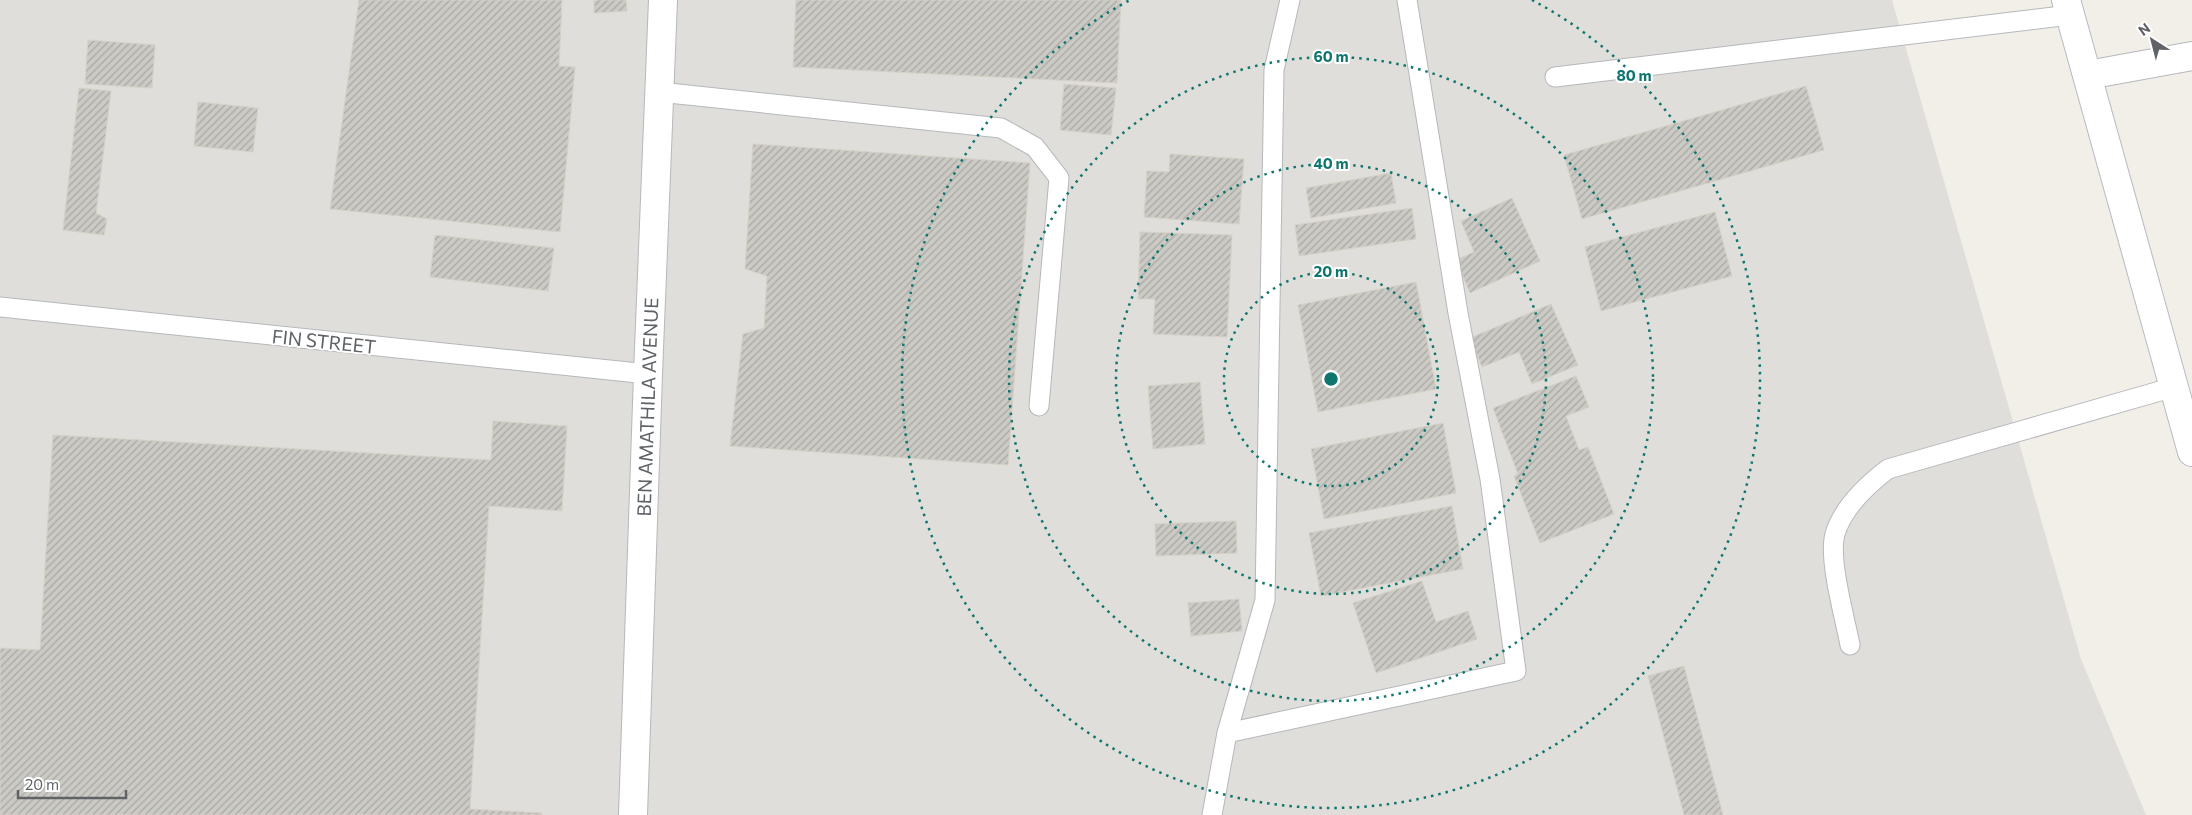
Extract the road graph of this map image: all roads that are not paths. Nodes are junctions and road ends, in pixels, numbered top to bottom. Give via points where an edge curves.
1 (663, 0) edge
2 (1290, 0) edge
3 (1408, 0) edge
4 (2068, 7) edge
5 (2192, 56) edge
6 (2088, 75) junction
7 (1555, 78) dead end
8 (659, 92) junction
9 (0, 307) edge
10 (648, 374) junction
11 (2174, 387) junction
12 (1039, 406) dead end
13 (2192, 452) edge
14 (1850, 645) dead end
15 (1227, 733) junction
16 (633, 815) edge
17 (1212, 815) edge

1 - 8 street, BEN AMATHILA AVENUE
2 - 15 lane via 1274,70 1265,600
3 - 15 lane via 1458,313 1490,479 1516,671
4 - 6 street
4 - 7 lane
5 - 6 street
6 - 11 street
8 - 10 street, BEN AMATHILA AVENUE
8 - 12 lane via 1001,128 1035,147 1059,178
9 - 10 lane, FIN STREET
10 - 16 street, BEN AMATHILA AVENUE
11 - 13 street
11 - 14 lane via 1888,469 1865,486 1835,535 1834,567
15 - 17 lane

